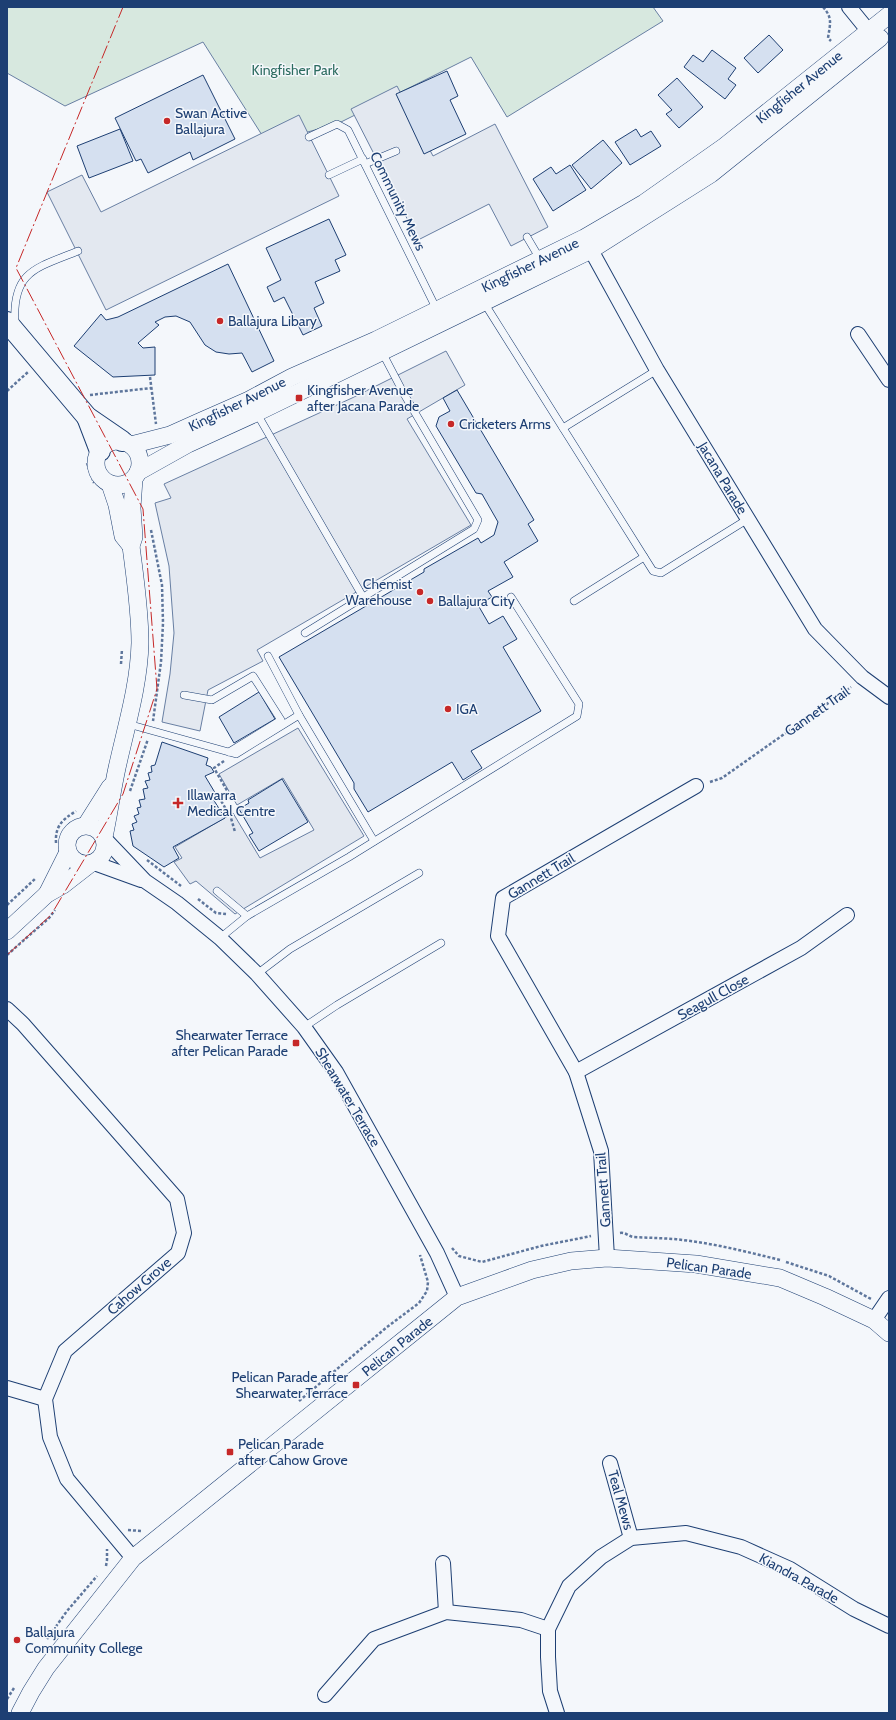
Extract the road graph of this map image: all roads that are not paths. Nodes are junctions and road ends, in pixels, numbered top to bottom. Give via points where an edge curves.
1 (849, 7) edge
2 (889, 16) edge
3 (878, 34) edge
4 (309, 137) dead end
5 (396, 150) dead end
6 (364, 162) junction
7 (329, 175) dead end
8 (527, 237) dead end
9 (588, 244) junction
10 (78, 251) dead end
11 (544, 266) junction
12 (481, 297) junction
13 (440, 317) junction
14 (11, 327) edge
15 (858, 334) dead end
16 (379, 347) junction
17 (657, 370) junction
18 (889, 380) edge
19 (253, 406) junction
20 (88, 408) junction
21 (563, 428) junction
22 (126, 443) junction
23 (93, 453) junction
24 (136, 476) junction
25 (104, 484) junction
26 (748, 519) junction
27 (131, 546) junction
28 (644, 557) junction
29 (363, 597) junction
30 (511, 597) dead end
31 (574, 601) dead end
32 (305, 633) dead end
33 (268, 656) dead end
34 (184, 694) dead end
35 (889, 697) edge
36 (299, 715) junction
37 (128, 724) junction
38 (232, 753) junction
39 (114, 780) junction
40 (696, 786) road end
41 (86, 825) junction
42 (104, 838) junction
43 (374, 841) junction
44 (62, 849) junction
45 (92, 863) junction
46 (419, 873) dead end
47 (145, 881) junction
48 (217, 891) dead end
49 (52, 900) junction
50 (847, 914) dead end
51 (247, 916) junction
52 (7, 931) edge
53 (220, 938) junction
54 (441, 943) dead end
55 (257, 974) junction
56 (7, 1009) edge
57 (304, 1027) junction
58 (576, 1072) junction
59 (607, 1258) junction
60 (457, 1297) junction
61 (889, 1298) edge
62 (874, 1320) junction
63 (889, 1333) edge
64 (7, 1388) edge
65 (45, 1399) junction
66 (610, 1463) dead end
67 (632, 1538) junction
68 (133, 1558) junction
69 (443, 1563) dead end
70 (446, 1612) junction
71 (889, 1626) edge
72 (548, 1629) junction
73 (325, 1695) dead end
74 (20, 1713) edge
75 (557, 1713) edge

1 - 3 street
2 - 3 street, Kingfisher Avenue
3 - 9 street, Kingfisher Avenue via 841,54 725,146
3 - 9 street, Kingfisher Avenue via 711,174
4 - 6 lane, Community Mews via 337,124 348,130
5 - 6 lane
6 - 7 lane
6 - 13 lane, Community Mews
8 - 11 lane
9 - 11 street, Kingfisher Avenue
9 - 17 street, Jacana Parade
10 - 14 lane via 41,266 22,281 17,291
11 - 12 street, Kingfisher Avenue
12 - 13 street, Kingfisher Avenue
12 - 21 lane
13 - 16 street, Kingfisher Avenue
14 - 20 main road
15 - 18 street
16 - 19 street, Kingfisher Avenue
16 - 29 lane via 478,520 474,529
17 - 21 lane
17 - 26 street, Jacana Parade
19 - 22 street, Kingfisher Avenue via 170,435
19 - 24 street, Kingfisher Avenue
19 - 29 lane
20 - 22 main road
20 - 23 main road
21 - 28 lane
22 - 23 street via 114,441
22 - 24 street via 138,454 140,460
23 - 25 street via 97,457 97,470
24 - 25 street via 127,483
24 - 27 street via 132,508 134,537
25 - 27 street via 117,504 123,536
26 - 28 lane via 661,573 653,572
26 - 35 street, Jacana Parade via 815,629 862,677
27 - 37 street via 140,643
28 - 31 lane
29 - 32 lane
30 - 43 lane via 579,704 577,716
33 - 36 lane
34 - 38 lane via 212,700 253,676 281,720
36 - 38 lane
36 - 43 lane
37 - 38 lane
37 - 39 street
39 - 41 street
39 - 42 street
40 - 58 street, Gannett Trail via 503,898 498,936
41 - 42 street via 97,828
41 - 44 street via 72,832
42 - 45 street via 105,849 102,857
42 - 47 street, Shearwater Terrace
43 - 51 lane
44 - 45 street via 81,864
44 - 49 street
45 - 47 street, Shearwater Terrace
45 - 49 street via 64,885
46 - 55 lane via 290,949
47 - 53 street, Shearwater Terrace
48 - 51 lane
49 - 52 street
50 - 58 street, Seagull Close via 801,948
51 - 53 lane
53 - 55 street, Shearwater Terrace
54 - 57 lane
55 - 57 street, Shearwater Terrace
56 - 65 street, Cahow Grove via 177,1199 184,1233 178,1253 65,1351
57 - 60 street, Shearwater Terrace via 336,1072 437,1253
58 - 59 street, Gannett Trail via 601,1151
59 - 60 street, Pelican Parade via 571,1261 532,1270
59 - 62 street, Pelican Parade via 696,1264 780,1278
60 - 68 street, Pelican Parade
61 - 62 street
62 - 63 street, Pelican Parade
64 - 65 street
65 - 68 street via 50,1437 67,1479
66 - 67 street, Teal Mews
67 - 71 street, Kiandra Parade via 686,1533 741,1547 790,1570 854,1610
67 - 72 street, Kiandra Parade via 601,1557 568,1586
68 - 74 street, Pelican Parade via 46,1668
69 - 70 street
70 - 72 street via 521,1620
70 - 73 street via 374,1639
72 - 75 street, Kiandra Parade via 550,1691

